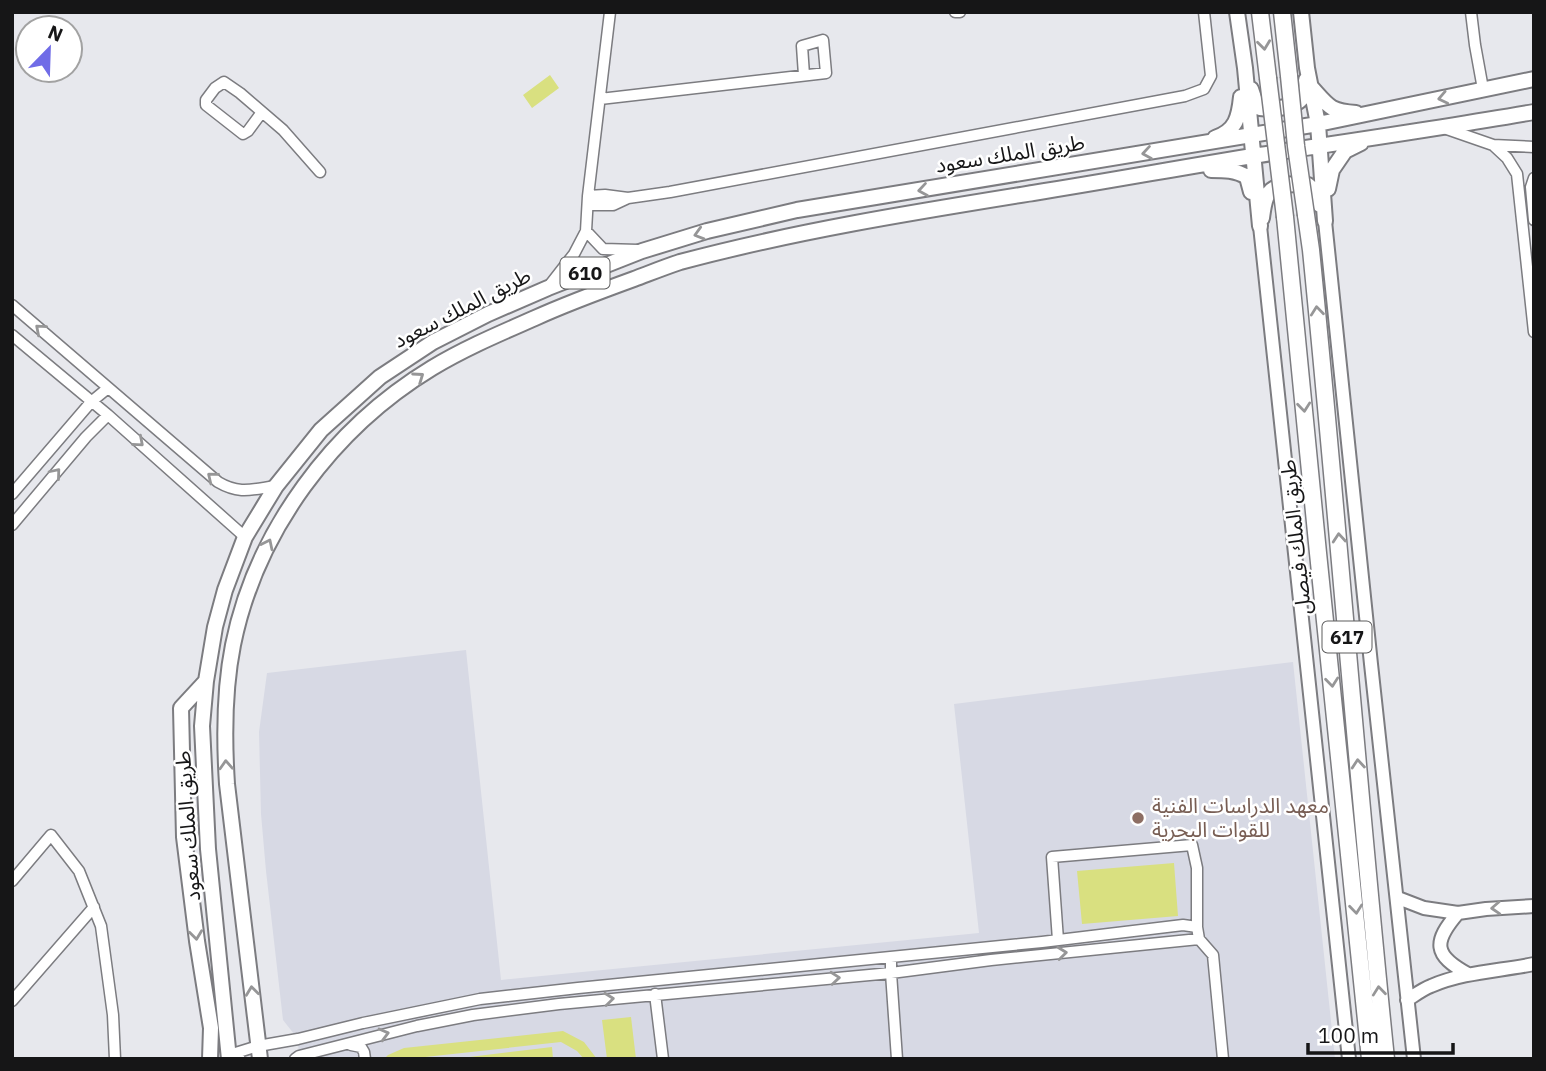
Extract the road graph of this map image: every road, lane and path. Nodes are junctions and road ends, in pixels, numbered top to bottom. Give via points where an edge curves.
1 (610, 12) edge
2 (1204, 12) edge
3 (1237, 12) edge
4 (1260, 12) edge
5 (1282, 12) edge
6 (1301, 12) edge
7 (1471, 12) edge
8 (1245, 68) junction
9 (1307, 68) junction
10 (804, 75) dead end
11 (1534, 79) edge
12 (1312, 88) junction
13 (1483, 89) junction
14 (600, 99) junction
15 (262, 112) junction
16 (1534, 112) edge
17 (1371, 114) junction
18 (1318, 124) junction
19 (1443, 128) junction
20 (1251, 136) junction
21 (1373, 137) junction
22 (1320, 145) junction
23 (1493, 145) junction
24 (1534, 147) edge
25 (1178, 148) junction
26 (1252, 156) junction
27 (1178, 169) junction
28 (320, 172) dead end
29 (1534, 178) edge
30 (588, 200) junction
31 (1534, 220) edge
32 (1325, 221) junction
33 (1259, 226) junction
34 (586, 231) junction
35 (642, 251) junction
36 (548, 288) junction
37 (12, 305) edge
38 (1534, 332) edge
39 (12, 335) edge
40 (108, 388) junction
41 (92, 402) junction
42 (108, 415) junction
43 (16, 482) edge
44 (276, 486) junction
45 (12, 495) edge
46 (12, 525) edge
47 (245, 537) junction
48 (206, 681) junction
49 (12, 881) edge
50 (1398, 898) junction
51 (1530, 905) edge
52 (94, 907) junction
53 (1458, 913) junction
54 (1197, 927) junction
55 (1199, 939) junction
56 (1058, 940) junction
57 (891, 957) junction
58 (1534, 964) edge
59 (891, 973) junction
60 (1468, 974) junction
61 (14, 994) edge
62 (655, 994) junction
63 (1407, 1000) junction
64 (347, 1044) junction
65 (259, 1052) edge
66 (233, 1058) edge
67 (115, 1059) edge
68 (210, 1059) edge
69 (295, 1059) edge
70 (365, 1059) edge
71 (663, 1059) edge
72 (898, 1059) edge
73 (1223, 1059) edge
74 (1349, 1059) edge
75 (1370, 1059) edge
76 (1387, 1059) edge
77 (1414, 1059) edge

1 - 14 street
2 - 30 street via 1211,76 1204,89 1185,96 670,192
3 - 8 main road
4 -> 75 highway, طريق الملك فيصل / 617, bridge via 1286,218
76 -> 5 highway, طريق الملك فيصل / 617, bridge via 1312,263
6 - 9 main road
7 - 13 street
8 - 9 main road via 1255,101 1268,109 1296,104 1305,94
8 - 20 main road
8 - 25 main road via 1240,111 1232,130
9 - 12 main road
10 - 14 street
11 - 13 main road, طريق الملك سعود / 610
12 - 17 main road via 1330,108
12 - 18 main road
13 -> 17 main road, طريق الملك سعود / 610
14 - 30 street
15 - 15 street via 224,82 206,100 243,134
15 - 28 street
16 - 19 main road, طريق الملك سعود / 610
17 - 18 main road, طريق الملك سعود / 610
18 - 20 main road, طريق الملك سعود / 610
18 - 22 main road
19 - 21 main road, طريق الملك سعود / 610
19 - 23 street
20 - 25 main road, طريق الملك سعود / 610
20 - 26 main road
21 - 22 main road, طريق الملك سعود / 610
21 - 32 main road via 1345,151 1332,170
22 - 26 main road, طريق الملك سعود / 610
22 - 32 main road
23 - 24 street
23 - 38 street via 1517,174
25 -> 35 main road, طريق الملك سعود / 610 via 797,210
26 - 27 main road, طريق الملك سعود / 610
26 - 33 main road
27 - 33 main road via 1228,170 1247,177
65 -> 27 main road, طريق الملك سعود / 610 via 227,784 226,703 232,647 247,592 268,542 293,502 352,429 432,368 486,339 677,263 793,235
29 - 31 street
30 - 34 street
32 - 33 main road via 1315,191 1294,184 1268,194
32 - 50 main road
33 - 74 main road
34 - 35 street via 603,248
34 - 36 street
35 - 36 main road, طريق الملك سعود / 610
36 - 44 main road, طريق الملك سعود / 610 via 433,342 380,377 321,430
40 -> 37 street
39 - 41 street
40 - 41 street
44 -> 40 street via 228,488
41 - 42 street
41 - 43 street
46 -> 42 street
42 -> 47 street
43 - 45 street
44 - 47 main road, طريق الملك سعود / 610
47 - 48 main road, طريق الملك سعود / 610 via 225,590
48 - 66 main road, طريق الملك سعود / 610 via 202,726 208,849
48 -> 68 main road via 181,708 184,837 211,1028
49 - 52 street via 51,835 79,871
50 - 53 main road
50 - 63 main road
51 -> 53 main road
52 - 61 street
52 - 67 street via 101,926
53 - 60 main road via 1442,934 1441,950
54 - 55 street
54 - 56 street
54 - 56 street via 1197,868 1192,845 1052,857
59 -> 55 street
55 - 73 street via 1213,955
56 - 57 street
57 - 59 street
57 - 65 street via 480,999 363,1023
58 - 60 main road
62 -> 59 street
59 - 72 street
60 - 63 main road via 1428,987
64 -> 62 street via 473,1015
62 - 71 street
63 - 77 main road
64 - 69 street
64 - 70 street via 361,1046
65 - 66 street

